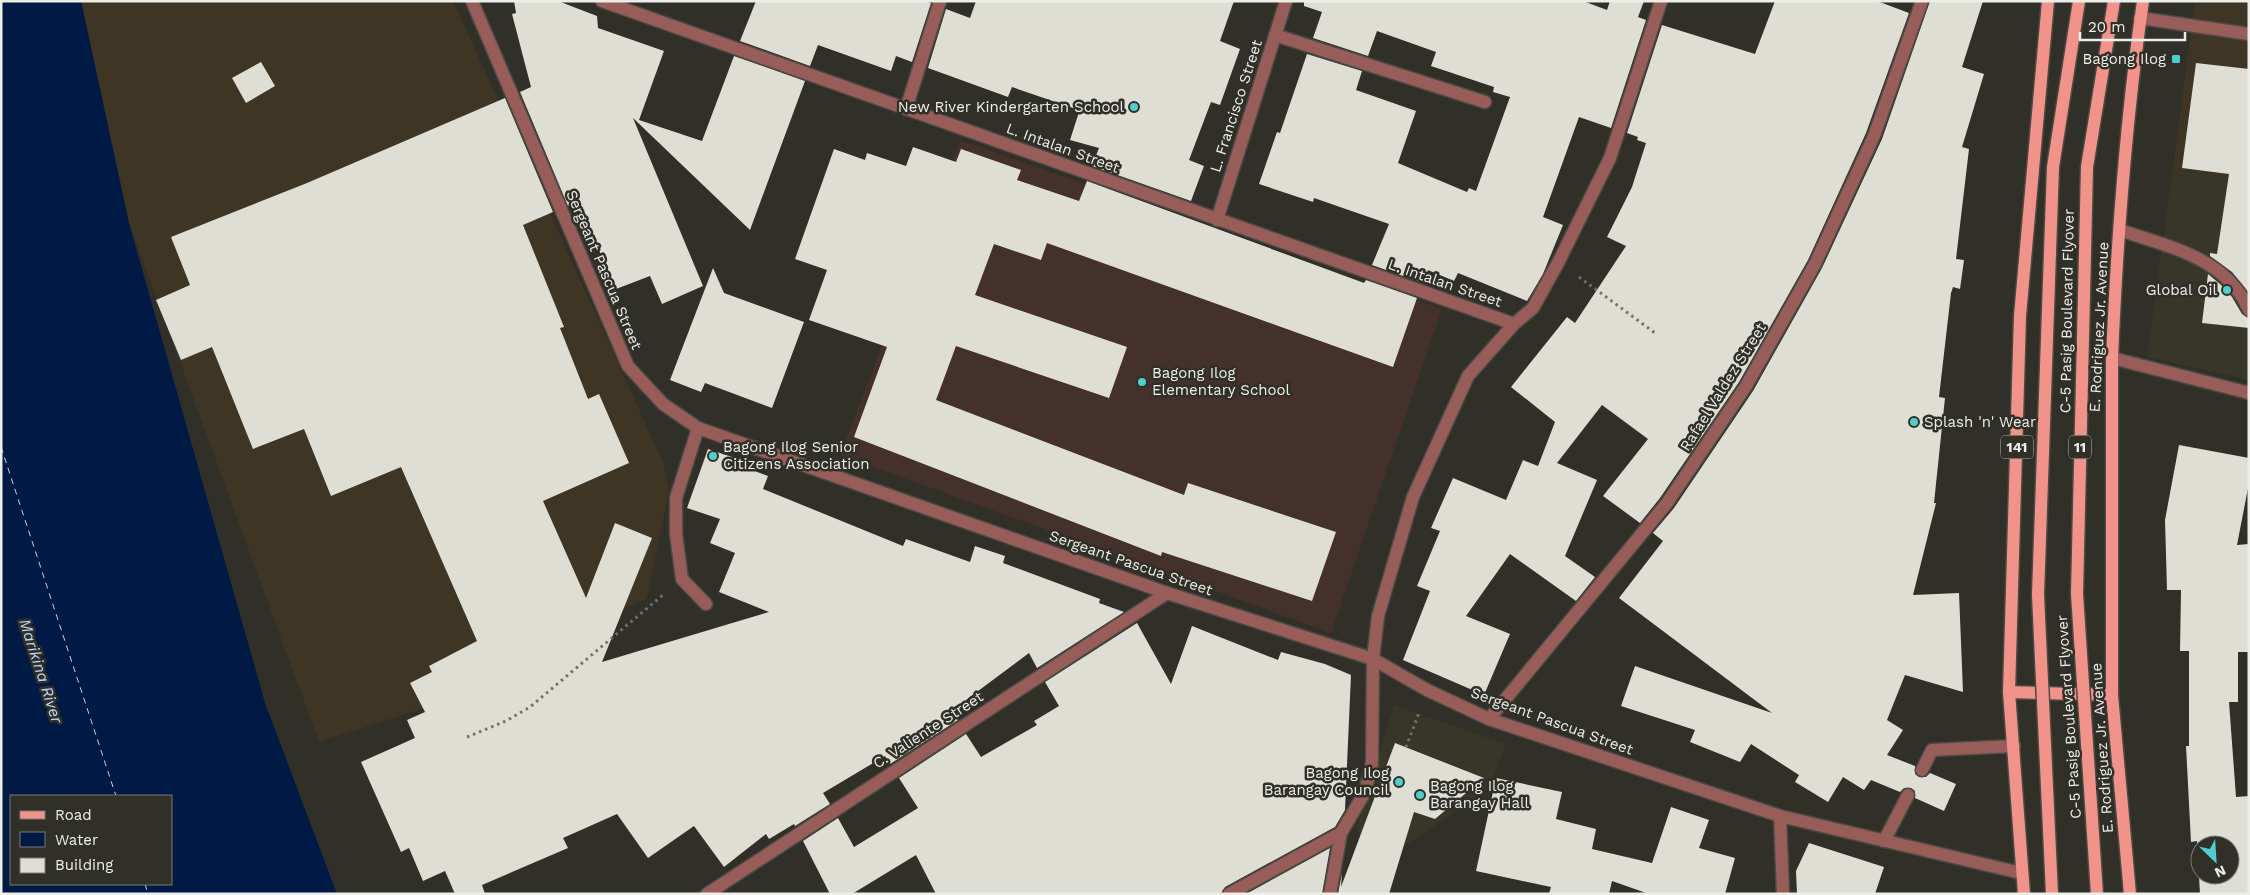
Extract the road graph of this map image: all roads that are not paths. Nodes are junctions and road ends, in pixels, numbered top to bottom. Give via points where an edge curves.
1 (472, 1) edge
2 (602, 1) edge
3 (940, 1) edge
4 (1286, 1) edge
5 (1662, 1) edge
6 (1922, 1) edge
7 (2048, 1) edge
8 (2079, 1) edge
9 (2114, 1) edge
10 (2142, 1) edge
11 (2140, 18) junction
12 (2249, 34) edge
13 (1275, 35) junction
14 (1484, 102) dead end
15 (906, 109) junction
16 (1217, 220) junction
17 (2120, 230) junction
18 (2249, 310) edge
19 (1514, 324) junction
20 (2112, 358) junction
21 (2249, 393) edge
22 (698, 428) junction
23 (1167, 593) junction
24 (706, 604) dead end
25 (1373, 659) junction
26 (2009, 692) junction
27 (2112, 695) junction
28 (1490, 719) junction
29 (2014, 746) junction
30 (1922, 770) dead end
31 (1908, 795) dead end
32 (1780, 816) junction
33 (1340, 832) junction
34 (1884, 841) junction
35 (2021, 873) junction
36 (707, 894) edge
37 (1229, 894) edge
38 (1330, 894) edge
39 (1782, 894) edge
40 (2024, 894) edge
41 (2052, 894) edge
42 (2096, 894) edge
43 (2130, 894) edge

1 - 22 street, Sergeant Pascua Street via 628,366 663,404
2 - 15 street, L. Intalan Street
3 - 15 street
4 - 13 street, L. Francisco Street
5 - 19 street via 1610,158 1533,308
6 - 28 street, Rafael Valdez Street via 1874,136 1815,264 1746,386 1667,503
7 - 26 main road, 141 via 2020,316
8 - 41 main road, C-5 Pasig Boulevard Flyover, bridge via 2053,167 2038,595
9 - 42 main road, C-5 Pasig Boulevard Flyover / 11, bridge via 2087,167 2077,594
10 - 11 main road, E. Rodriguez Jr. Avenue
11 - 12 street
11 - 17 main road, E. Rodriguez Jr. Avenue
13 - 14 street
13 - 16 street, L. Francisco Street
15 - 16 street, L. Intalan Street
16 - 19 street, L. Intalan Street
17 - 18 street via 2204,260 2237,289
17 - 20 main road, E. Rodriguez Jr. Avenue
19 - 25 street via 1468,376 1413,497 1378,616
20 - 21 street
20 - 27 main road, E. Rodriguez Jr. Avenue
22 - 23 street, Sergeant Pascua Street
22 - 24 street via 676,498 676,534 682,579
23 - 25 street, Sergeant Pascua Street
23 - 36 street, C. Valiente Street
25 - 28 street, Sergeant Pascua Street via 1426,690
25 - 33 street via 1372,763 1365,792
26 - 27 main road
26 - 29 main road, 141
27 - 43 main road, E. Rodriguez Jr. Avenue
28 - 32 street, Sergeant Pascua Street
29 - 30 street via 1932,750
29 - 35 main road, 141
31 - 34 street
32 - 34 street, Sergeant Pascua Street
32 - 39 street
33 - 37 street
33 - 38 street
34 - 35 street, Sergeant Pascua Street
35 - 40 main road, 141

